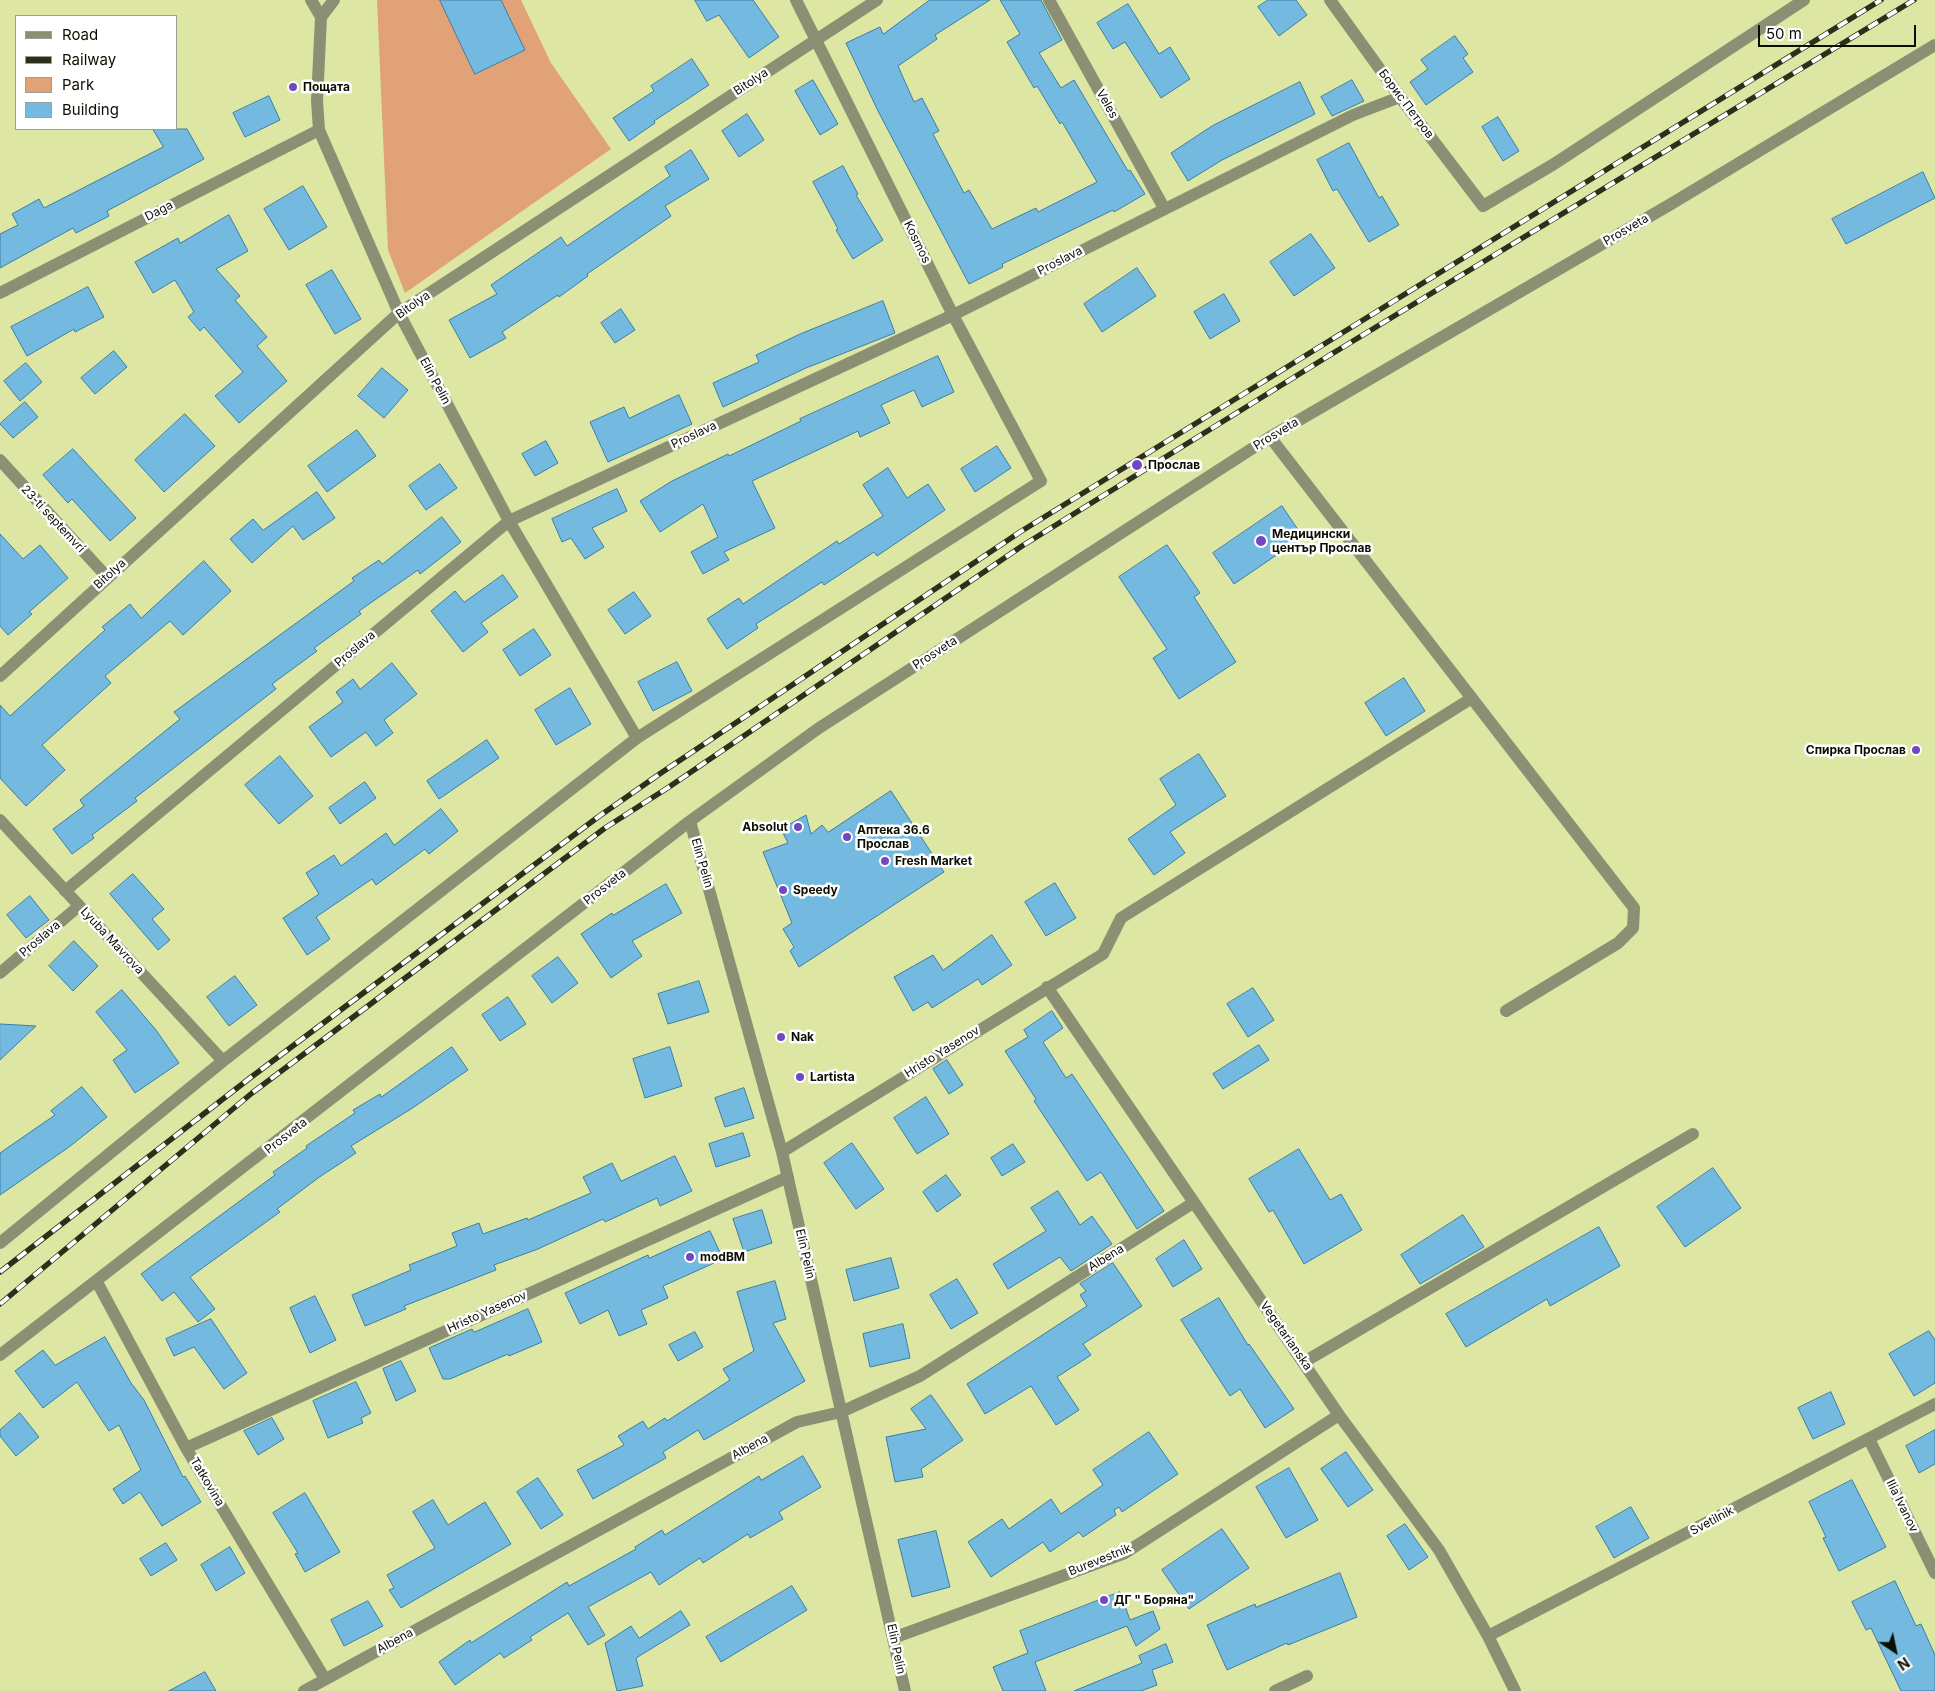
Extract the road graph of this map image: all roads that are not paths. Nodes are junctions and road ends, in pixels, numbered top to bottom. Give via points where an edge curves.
1 (311, 0) edge
2 (334, 0) edge
3 (796, 0) edge
4 (877, 0) edge
5 (1049, 0) edge
6 (1330, 0) edge
7 (1804, 0) edge
8 (321, 17) junction
9 (816, 39) junction
10 (1935, 45) edge
11 (1400, 98) junction
12 (319, 130) junction
13 (1164, 208) junction
14 (0, 293) edge
15 (399, 312) junction
16 (953, 315) junction
17 (1270, 437) junction
18 (0, 460) edge
19 (509, 521) junction
20 (107, 577) junction
21 (0, 676) edge
22 (1472, 698) junction
23 (637, 738) junction
24 (0, 820) edge
25 (690, 821) junction
26 (65, 891) junction
27 (79, 906) junction
28 (0, 973) edge
29 (1047, 987) junction
30 (1506, 1011) dead end
31 (223, 1062) junction
32 (1693, 1134) dead end
33 (782, 1152) junction
34 (788, 1177) junction
35 (1193, 1203) junction
36 (0, 1243) edge
37 (97, 1282) junction
38 (0, 1355) edge
39 (1304, 1362) junction
40 (1935, 1404) edge
41 (841, 1412) junction
42 (1339, 1415) junction
43 (1868, 1439) junction
44 (186, 1448) junction
45 (1935, 1573) edge
46 (1488, 1636) junction
47 (893, 1638) junction
48 (1307, 1676) dead end
49 (325, 1679) junction
50 (304, 1691) edge
51 (905, 1691) edge
52 (1275, 1691) edge
53 (1514, 1691) edge

1 - 8 street
2 - 8 street
3 - 9 street, Kosmos
4 - 9 street, Bitolya
5 - 13 street, Veles
6 - 11 street, Борис Петров
7 - 11 street, Борис Петров via 1554,164 1483,206
8 - 12 street, Elin Pelin via 317,101
9 - 15 street, Bitolya
9 - 16 street, Kosmos
10 - 17 street, Prosveta via 1671,204
11 - 13 street, Proslava via 1353,115
12 - 14 street, Daga
12 - 15 street, Elin Pelin
13 - 16 street, Proslava
15 - 19 street, Elin Pelin
15 - 20 street, Bitolya
16 - 19 street, Proslava
16 - 23 street, Kosmos via 1041,481
17 - 22 street
17 - 25 street, Prosveta via 819,728
18 - 20 street, 23-ti septemvri
19 - 23 street, Elin Pelin
19 - 26 street, Proslava
20 - 21 street, Bitolya
22 - 29 street, Hristo Yasenov via 1121,918 1103,954
22 - 30 street via 1634,908 1634,928 1618,943
23 - 31 street
24 - 26 street, Lyuba Mavrova
25 - 33 street, Elin Pelin
25 - 37 street, Prosveta
26 - 27 street, Lyuba Mavrova
27 - 28 street, Proslava
27 - 31 street, Lyuba Mavrova
29 - 33 street, Hristo Yasenov
29 - 35 street, Vegetarianska
31 - 36 street
32 - 39 street
33 - 34 street, Elin Pelin
34 - 41 street, Elin Pelin
34 - 44 street, Hristo Yasenov
35 - 39 street, Vegetarianska
35 - 41 street, Albena via 920,1376
37 - 38 street, Prosveta
37 - 44 street, Tatkovina
39 - 42 street, Vegetarianska
40 - 43 street, Svetilnik
41 - 47 street, Elin Pelin
41 - 49 street, Albena via 797,1422
42 - 46 street, Vegetarianska via 1439,1550
42 - 47 street, Burevestnik via 1125,1553
43 - 45 street, Ilia Ivanov
43 - 46 street, Svetilnik
44 - 49 street, Tatkovina
46 - 53 street, Vegetarianska
47 - 51 street, Elin Pelin
48 - 52 street
49 - 50 street, Albena

